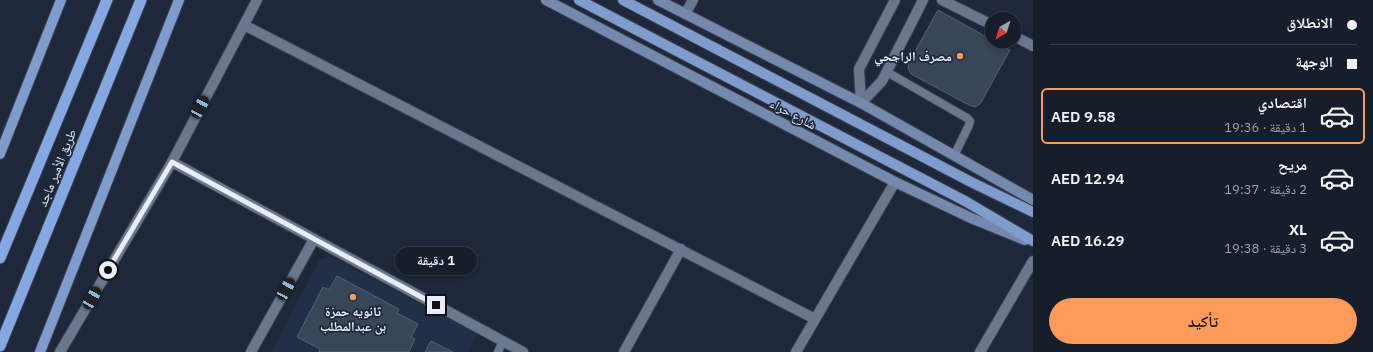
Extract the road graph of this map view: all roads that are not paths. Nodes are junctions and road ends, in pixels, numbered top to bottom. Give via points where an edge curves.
1 (61, 0) edge
2 (106, 0) edge
3 (141, 0) edge
4 (177, 0) edge
5 (257, 0) edge
6 (546, 0) edge
7 (579, 0) edge
8 (623, 0) edge
9 (658, 0) edge
10 (693, 0) edge
11 (895, 0) edge
12 (923, 0) edge
13 (942, 0) edge
14 (685, 14) junction
15 (985, 22) edge
16 (244, 25) junction
17 (1021, 40) edge
18 (1033, 46) edge
19 (887, 72) junction
20 (861, 103) junction
21 (0, 154) edge
22 (954, 156) junction
23 (172, 162) junction
24 (895, 182) junction
25 (1033, 200) edge
26 (1033, 212) edge
27 (314, 239) junction
28 (1033, 242) edge
29 (682, 249) junction
30 (0, 258) edge
31 (1033, 261) edge
32 (815, 319) junction
33 (503, 341) junction
34 (0, 346) edge
35 (40, 352) edge
36 (60, 352) edge
37 (251, 352) edge
38 (498, 352) edge
39 (523, 352) edge
40 (624, 352) edge
41 (796, 352) edge
42 (980, 352) edge

1 - 21 main road
2 - 30 highway, طريق الأمير ماجد
3 - 34 highway, طريق الأمير ماجد
4 - 35 main road
5 - 16 street
6 - 24 main road, شارع حراء
7 - 28 main road, شارع حراء via 966,201
8 - 26 main road, شارع حراء
9 - 14 main road
10 - 14 street
11 - 20 street via 859,69
12 - 19 street
13 - 15 street
14 - 20 main road
16 - 23 street
16 - 29 street
17 - 18 street
19 - 20 street
19 - 22 lane via 968,118 969,125
20 - 22 main road
22 - 25 main road
23 - 27 street
23 - 36 street
24 - 28 main road, شارع حراء via 971,218
24 - 32 street
27 - 33 street
27 - 37 street
29 - 32 street
29 - 40 street
31 - 42 street
32 - 41 street
33 - 38 lane
33 - 39 street

